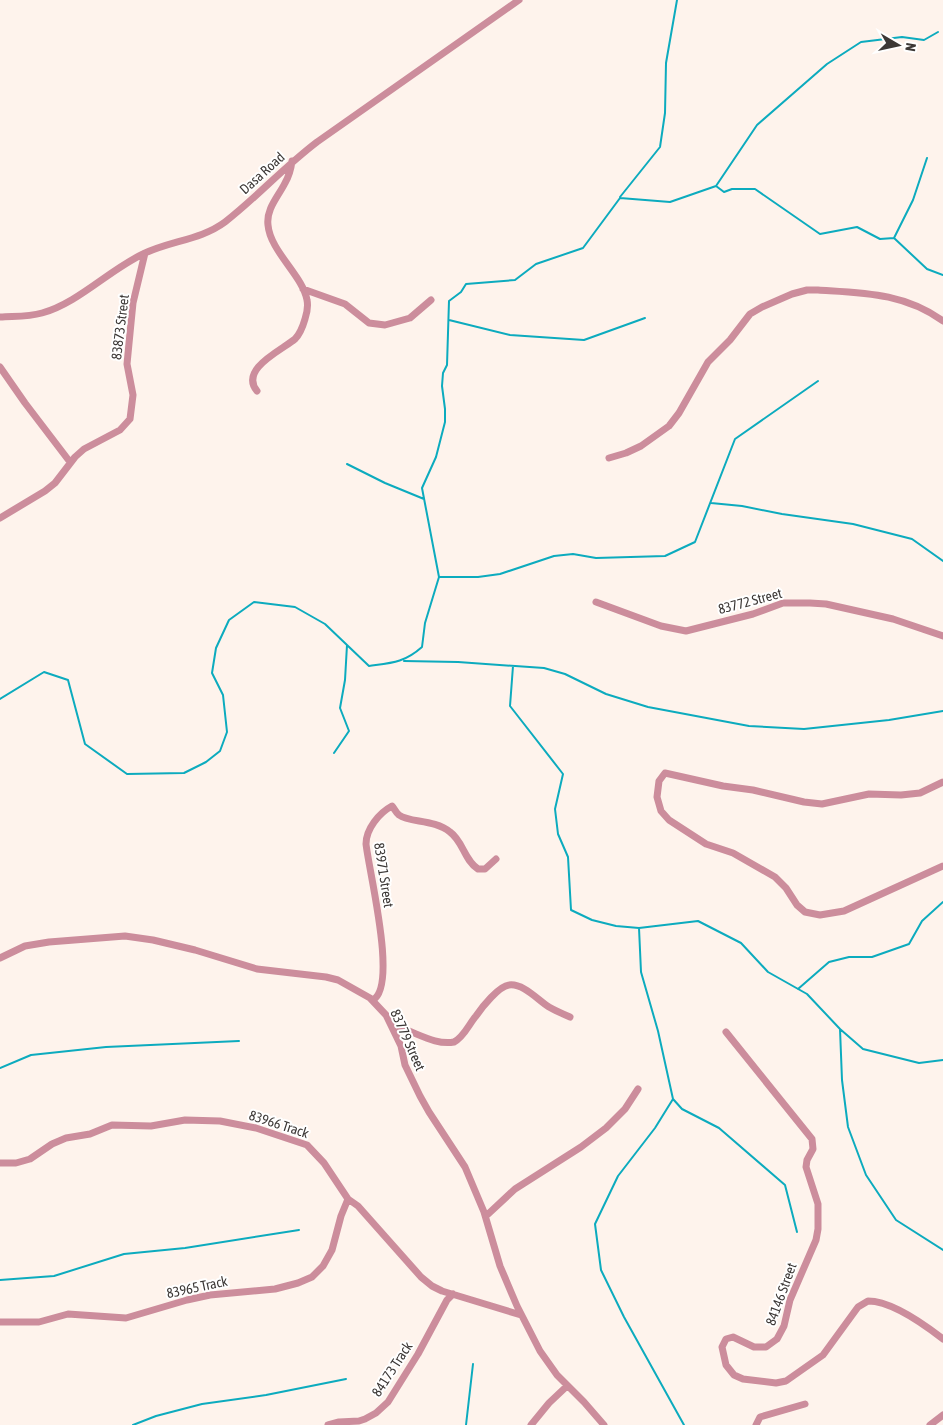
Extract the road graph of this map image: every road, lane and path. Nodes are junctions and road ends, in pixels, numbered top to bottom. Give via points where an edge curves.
1 (518, 0) edge
2 (292, 161) junction
3 (145, 253) junction
4 (302, 289) junction
5 (431, 300) dead end
6 (0, 317) edge
7 (943, 321) edge
8 (0, 367) edge
9 (258, 391) dead end
10 (609, 458) dead end
11 (70, 462) junction
12 (0, 518) edge
13 (596, 602) dead end
14 (943, 636) edge
15 (943, 782) edge
16 (496, 859) dead end
17 (943, 866) edge
18 (0, 958) edge
19 (373, 1000) junction
20 (570, 1017) dead end
21 (392, 1026) junction
22 (726, 1032) dead end
23 (638, 1089) dead end
24 (0, 1163) edge
25 (348, 1199) junction
26 (486, 1216) junction
27 (453, 1294) junction
28 (522, 1315) junction
29 (0, 1322) edge
30 (943, 1339) edge
31 (567, 1386) junction
32 (805, 1404) dead end
33 (943, 1415) edge
34 (356, 1423) edge
35 (328, 1425) edge
36 (531, 1425) edge
37 (604, 1425) edge
38 (756, 1425) edge
39 (930, 1425) edge

1 - 2 street, Dasa Road
2 - 3 street, Dasa Road via 224,223 201,235
2 - 4 street via 290,174 269,212 268,224
3 - 6 street, Dasa Road via 48,311
3 - 11 street, 83873 Street via 133,302 127,364 133,395 130,419 120,430 84,449
4 - 5 street via 345,304 368,323 385,325 410,318
4 - 9 street via 307,300 302,329 257,368 252,380
7 - 10 street via 918,305 886,296 812,290 792,294 757,309 746,318 706,364 679,413 664,431 631,451
8 - 11 street
11 - 12 street, 83873 Street via 45,491
13 - 14 street, 83772 Street via 661,626 686,631 783,604 826,604 893,619
15 - 17 street via 920,793 869,794 822,804 665,773 659,781 657,797 661,811 669,820 706,844 733,853 775,877 800,909 813,914 844,911
16 - 19 street, 83971 Street via 485,869 478,869 450,831 432,822 402,816 392,806 373,824 367,833 366,844 383,971 380,992
18 - 19 street, 83779 Street via 25,946 125,936 195,950 257,970 338,980
19 - 21 street, 83779 Street
20 - 21 street via 521,987 507,985 482,1007 454,1042 434,1040
21 - 26 street, 83779 Street via 420,1096 465,1167
22 - 30 street, 84146 Street via 812,1139 814,1146 806,1168 818,1204 819,1218 816,1240 790,1300 781,1333 769,1346 762,1348 738,1338 726,1339 723,1353 729,1370 743,1379 786,1381 823,1355 858,1307 868,1301 886,1304
23 - 26 street via 625,1109 606,1128 514,1189
24 - 25 street, 83966 Track via 30,1159 66,1138 90,1134 112,1125 220,1121 256,1128 307,1145 324,1163
25 - 27 street, 83966 Track via 358,1206 421,1277 432,1286
25 - 29 street, 83965 Track via 324,1266 312,1277 298,1283 275,1289 210,1295 126,1318 68,1314 39,1322
26 - 28 street, 83779 Street via 500,1266
27 - 28 street, 83966 Track
27 - 34 street, 84173 Track via 388,1402 376,1413
28 - 31 street, 83779 Street via 544,1359
31 - 36 street
31 - 37 street, 83779 Street
32 - 38 street via 760,1417
33 - 39 street
34 - 35 street, 84173 Track

